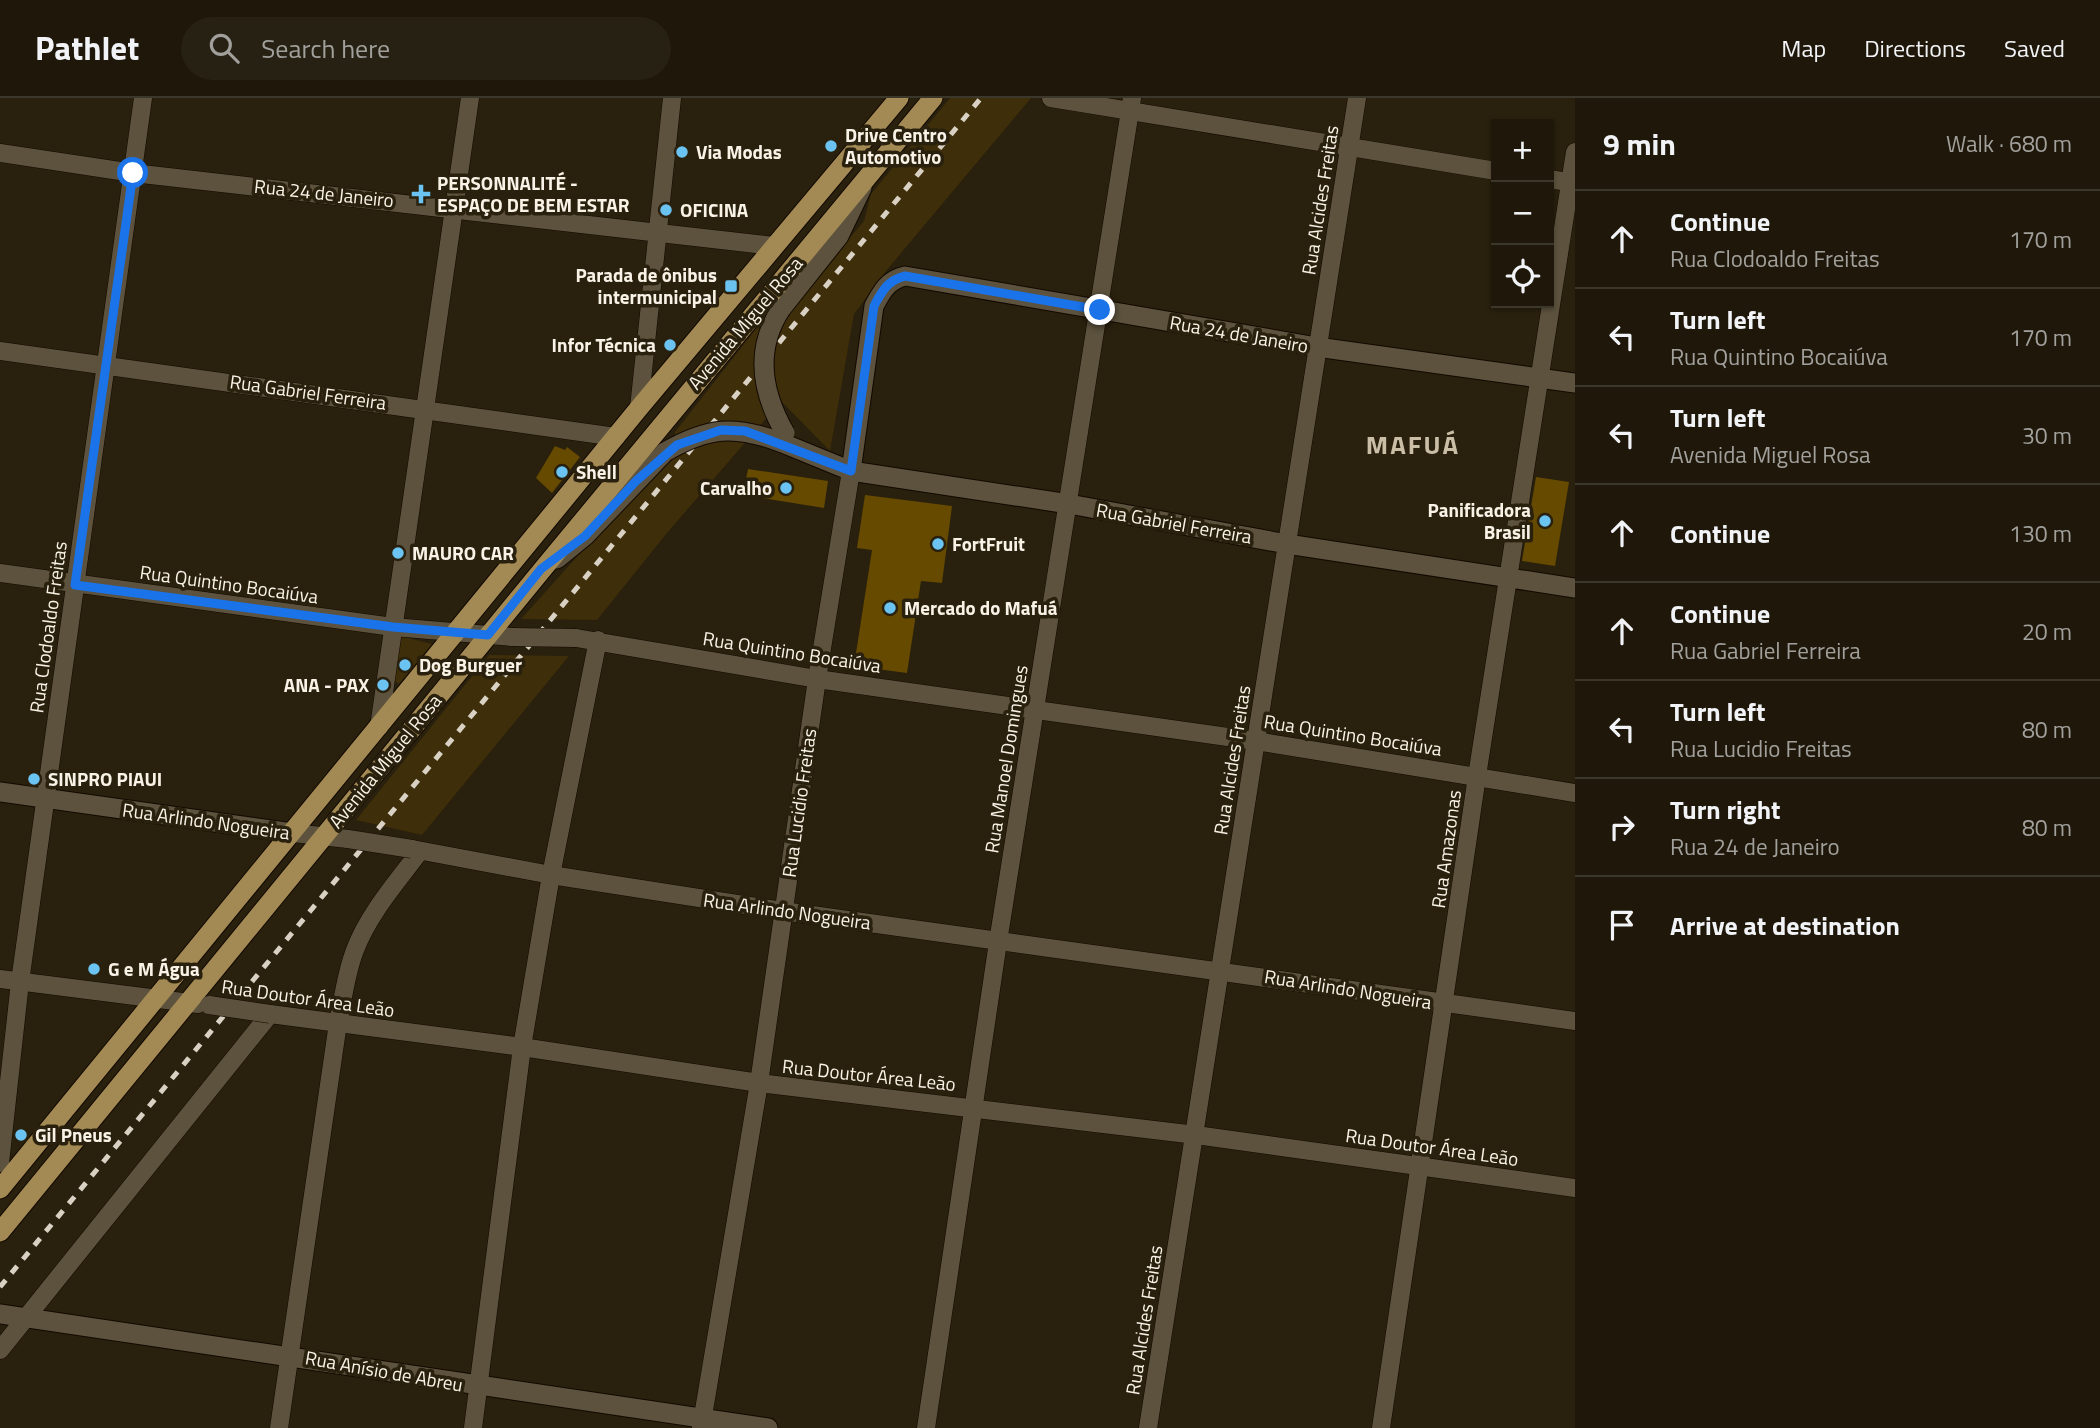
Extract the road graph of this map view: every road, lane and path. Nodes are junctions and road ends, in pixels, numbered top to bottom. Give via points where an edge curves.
1 (143, 98) edge
2 (470, 98) edge
3 (672, 98) edge
4 (899, 98) edge
5 (933, 98) edge
6 (1051, 98) edge
7 (1357, 98) edge
8 (1131, 105) edge
9 (1350, 148) junction
10 (1575, 152) edge
11 (0, 153) edge
12 (1491, 170) edge
13 (133, 173) junction
14 (867, 178) junction
15 (1554, 180) edge
16 (1573, 182) edge
17 (453, 207) junction
18 (659, 234) junction
19 (774, 246) junction
20 (905, 276) joint
21 (1100, 310) junction
22 (1317, 347) junction
23 (0, 351) edge
24 (105, 365) junction
25 (1540, 378) junction
26 (1575, 383) edge
27 (425, 408) junction
28 (639, 408) junction
29 (616, 437) junction
30 (787, 441) junction
31 (851, 471) junction
32 (1069, 504) junction
33 (1287, 544) junction
34 (541, 569) junction
35 (0, 573) edge
36 (1509, 576) junction
37 (75, 585) junction
38 (1575, 588) edge
39 (393, 627) junction
40 (456, 634) junction
41 (488, 635) junction
42 (597, 640) junction
43 (817, 679) junction
44 (1035, 710) junction
45 (379, 727) junction
46 (1256, 741) junction
47 (1477, 776) junction
48 (0, 792) edge
49 (1575, 793) edge
50 (46, 800) junction
51 (293, 833) junction
52 (323, 836) junction
53 (416, 850) junction
54 (551, 875) junction
55 (783, 911) junction
56 (998, 942) junction
57 (1221, 970) junction
58 (0, 979) edge
59 (20, 982) junction
60 (159, 997) junction
61 (189, 1003) junction
62 (1445, 1004) junction
63 (271, 1014) junction
64 (1575, 1021) edge
65 (338, 1023) junction
66 (522, 1047) junction
67 (759, 1083) junction
68 (976, 1108) junction
69 (1196, 1135) junction
70 (0, 1163) edge
71 (1420, 1168) junction
72 (1575, 1188) edge
73 (0, 1189) edge
74 (0, 1232) edge
75 (14, 1316) edge
76 (0, 1350) edge
77 (290, 1355) junction
78 (479, 1387) junction
79 (702, 1424) edge
80 (279, 1428) edge
81 (473, 1428) edge
82 (768, 1428) edge
83 (926, 1428) edge
84 (1148, 1428) edge
85 (1381, 1428) edge

1 - 13 street, Rua Clodoaldo Freitas
2 - 17 street
3 - 18 street
4 - 19 main road, Avenida Miguel Rosa
5 - 14 main road, Avenida Miguel Rosa
6 - 8 street
7 - 9 street, Rua Alcides Freitas
8 - 9 street
8 - 21 street, Rua Manoel Domingues
9 - 12 street
9 - 22 street, Rua Alcides Freitas
10 - 16 street, Rua Amazonas
11 - 13 street, Rua 24 de Janeiro
13 - 17 street, Rua 24 de Janeiro
13 - 24 street, Rua Clodoaldo Freitas
14 - 30 street, bridge via 839,236 781,309 769,332 763,378 771,409
14 - 34 main road, Avenida Miguel Rosa
15 - 16 street
16 - 25 street, Rua Amazonas
17 - 18 street, Rua 24 de Janeiro
17 - 27 street
18 - 19 street, Rua 24 de Janeiro
18 - 28 street
19 - 28 main road, Avenida Miguel Rosa
20 - 21 street, Rua 24 de Janeiro
20 - 31 street, Rua Lucidio Freitas via 882,290 874,306
21 - 22 street, Rua 24 de Janeiro
21 - 32 street, Rua Manoel Domingues
22 - 25 street, Rua 24 de Janeiro
22 - 33 street, Rua Alcides Freitas
23 - 24 street, Rua Gabriel Ferreira
24 - 27 street, Rua Gabriel Ferreira
24 - 37 street, Rua Clodoaldo Freitas
25 - 26 street, Rua 24 de Janeiro
25 - 36 street, Rua Amazonas
27 - 29 street, Rua Gabriel Ferreira
27 - 39 street
28 - 29 main road, Avenida Miguel Rosa
29 - 40 main road, Avenida Miguel Rosa
30 - 31 street, Rua Gabriel Ferreira
30 - 34 street, Rua Gabriel Ferreira, bridge via 721,430 665,452 585,536
31 - 32 street, Rua Gabriel Ferreira
31 - 43 street, Rua Lucidio Freitas
32 - 33 street, Rua Gabriel Ferreira
32 - 44 street, Rua Manoel Domingues
33 - 36 street, Rua Gabriel Ferreira
33 - 46 street, Rua Alcides Freitas
34 - 41 main road, Avenida Miguel Rosa
35 - 37 street, Rua Quintino Bocaiúva
36 - 38 street, Rua Gabriel Ferreira
36 - 47 street, Rua Amazonas
37 - 39 street, Rua Quintino Bocaiúva
37 - 50 street, Rua Clodoaldo Freitas
39 - 40 street, Rua Quintino Bocaiúva
39 - 45 street
40 - 41 street, Rua Quintino Bocaiúva
40 - 45 main road, Avenida Miguel Rosa
41 - 42 street, Rua Quintino Bocaiúva, bridge
41 - 52 main road, Avenida Miguel Rosa
42 - 43 street, Rua Quintino Bocaiúva
42 - 54 street
43 - 44 street, Rua Quintino Bocaiúva
43 - 55 street, Rua Lucidio Freitas
44 - 46 street, Rua Quintino Bocaiúva
44 - 56 street, Rua Manoel Domingues
45 - 51 main road, Avenida Miguel Rosa
46 - 47 street, Rua Quintino Bocaiúva
46 - 57 street, Rua Alcides Freitas
47 - 49 street, Rua Quintino Bocaiúva
47 - 62 street, Rua Amazonas
48 - 50 street, Rua Arlindo Nogueira
50 - 51 street, Rua Arlindo Nogueira
50 - 59 street, Rua Clodoaldo Freitas
51 - 52 street, Rua Arlindo Nogueira
51 - 60 main road, Avenida Miguel Rosa
52 - 53 street, Rua Arlindo Nogueira, bridge
52 - 61 main road, Avenida Miguel Rosa
53 - 54 street, Rua Arlindo Nogueira
53 - 65 street via 354,951
54 - 55 street, Rua Arlindo Nogueira
54 - 66 street
55 - 56 street, Rua Arlindo Nogueira
55 - 67 street, Rua Lucidio Freitas
56 - 57 street, Rua Arlindo Nogueira
56 - 68 street, Rua Manoel Domingues
57 - 62 street, Rua Arlindo Nogueira
57 - 69 street, Rua Alcides Freitas
58 - 59 street, Rua Doutor Área Leão
59 - 60 street, Rua Doutor Área Leão
59 - 70 street, Rua Clodoaldo Freitas
60 - 61 street, Rua Doutor Área Leão
60 - 73 main road, Avenida Miguel Rosa
61 - 63 street, Rua Doutor Área Leão, bridge
61 - 74 main road, Avenida Miguel Rosa
62 - 64 street, Rua Arlindo Nogueira
62 - 71 street, Rua Amazonas
63 - 65 street, Rua Doutor Área Leão
63 - 75 street
65 - 66 street, Rua Doutor Área Leão
65 - 77 street
66 - 67 street, Rua Doutor Área Leão
66 - 78 street
67 - 68 street, Rua Doutor Área Leão
67 - 79 street, Rua Lucidio Freitas
68 - 69 street, Rua Doutor Área Leão
68 - 83 street, Rua Manoel Domingues
69 - 71 street, Rua Doutor Área Leão
69 - 84 street, Rua Alcides Freitas
71 - 72 street, Rua Doutor Área Leão
71 - 85 street, Rua Amazonas
75 - 76 street
75 - 77 street, Rua Anísio de Abreu
77 - 78 street, Rua Anísio de Abreu
77 - 80 street
78 - 79 street, Rua Anísio de Abreu
78 - 81 street
79 - 82 street, Rua Anísio de Abreu

